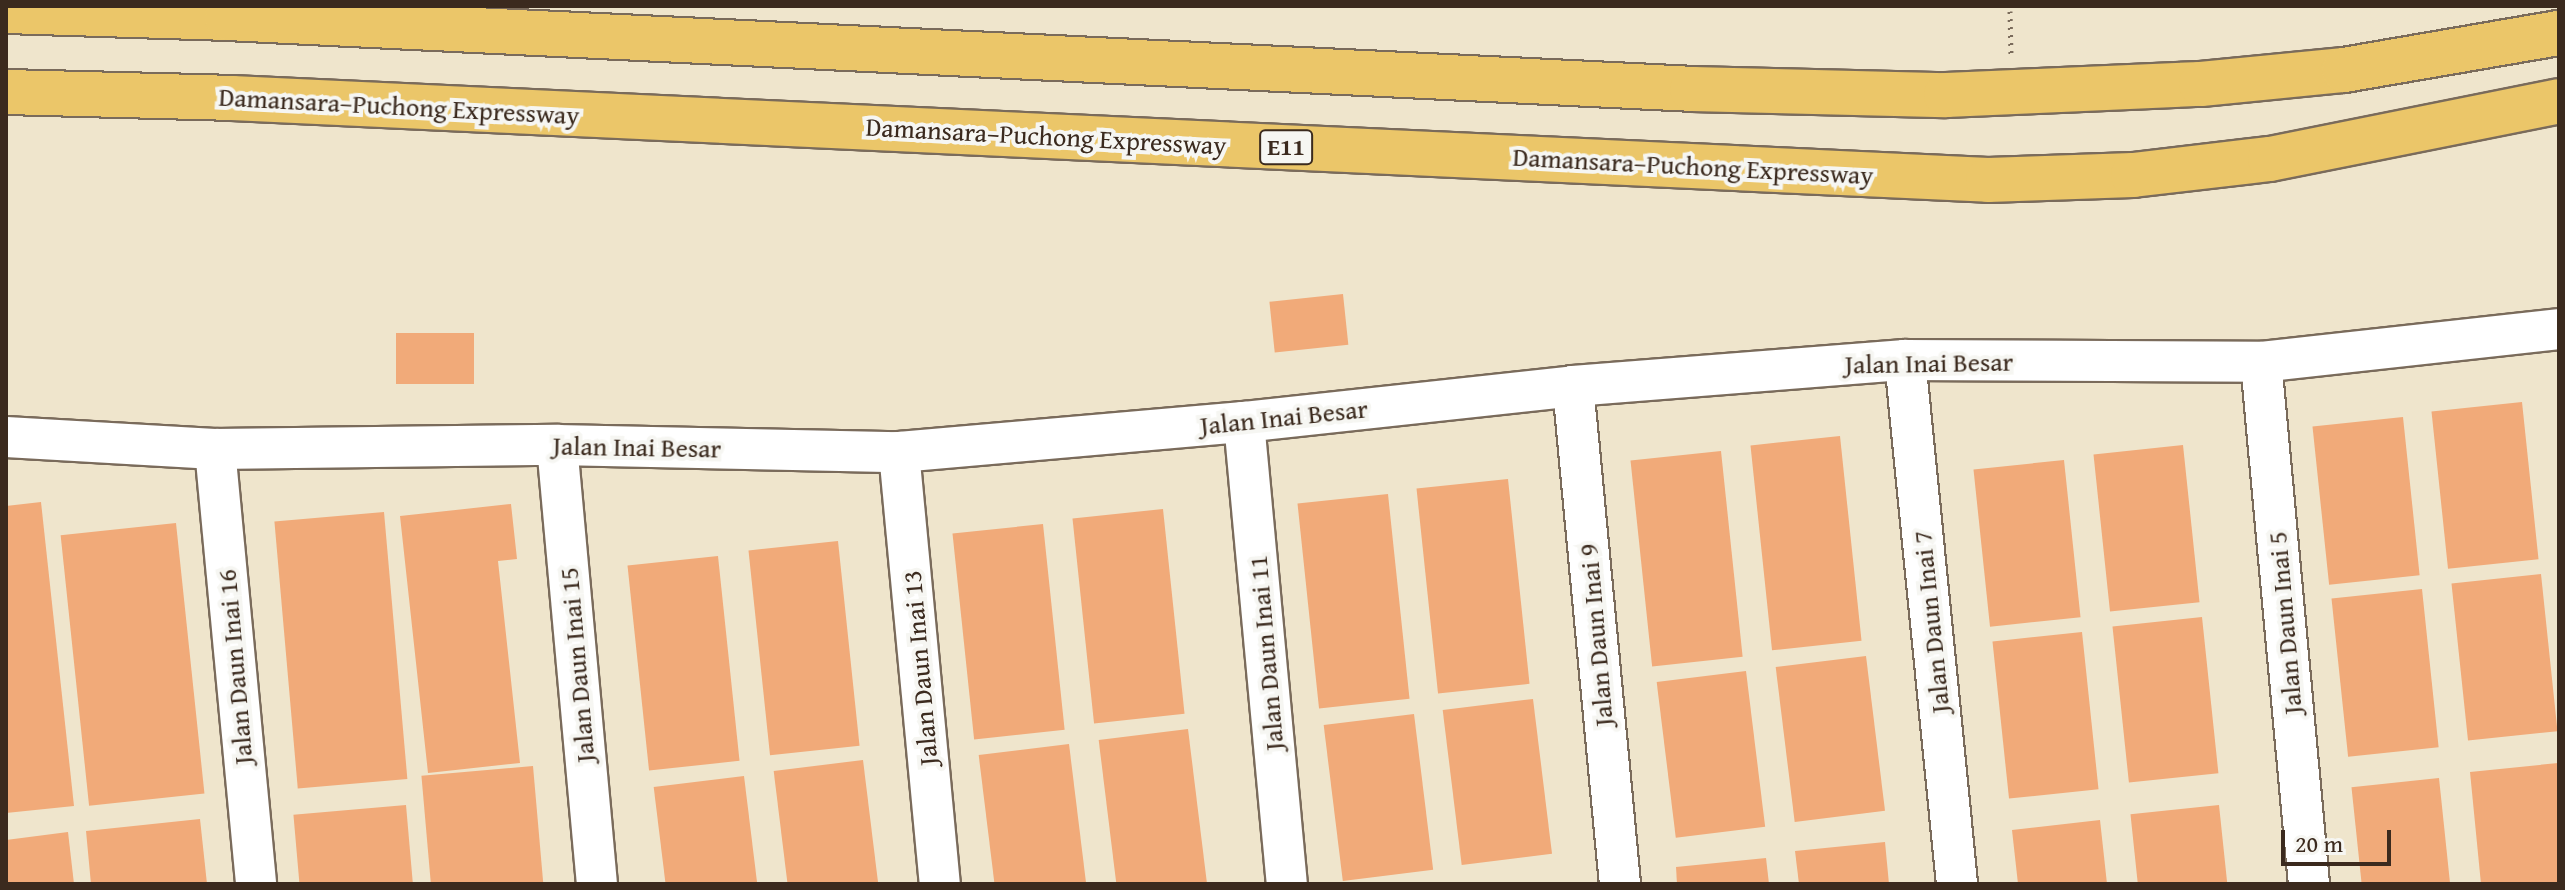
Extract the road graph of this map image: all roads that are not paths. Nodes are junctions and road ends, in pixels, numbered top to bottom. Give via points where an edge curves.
1 (6, 11) edge
2 (2559, 33) edge
3 (6, 92) edge
4 (2559, 101) edge
5 (2559, 329) edge
6 (1905, 360) junction
7 (2261, 362) junction
8 (1573, 386) junction
9 (1244, 422) junction
10 (6, 437) edge
11 (557, 445) junction
12 (215, 449) junction
13 (899, 452) junction
14 (256, 884) edge
15 (597, 884) edge
16 (940, 884) edge
17 (1287, 884) edge
18 (1620, 884) edge
19 (1957, 884) edge
20 (2309, 884) edge

1 - 2 highway via 1692,89 1946,95 2201,84 2344,70
3 - 4 highway, Damansara–Puchong Expressway / E11 via 264,99 1988,180 2133,175 2270,159
5 - 7 street, Jalan Inai Besar
6 - 7 street, Jalan Inai Besar
6 - 8 street, Jalan Inai Besar
6 - 19 street, Jalan Daun Inai 7
7 - 20 street, Jalan Daun Inai 5
8 - 9 street, Jalan Inai Besar
8 - 18 street, Jalan Daun Inai 9
9 - 13 street, Jalan Inai Besar
9 - 17 street, Jalan Daun Inai 11
10 - 12 street, Jalan Inai Besar
11 - 12 street, Jalan Inai Besar
11 - 13 street, Jalan Inai Besar
11 - 15 street, Jalan Daun Inai 15
12 - 14 street, Jalan Daun Inai 16
13 - 16 street, Jalan Daun Inai 13

